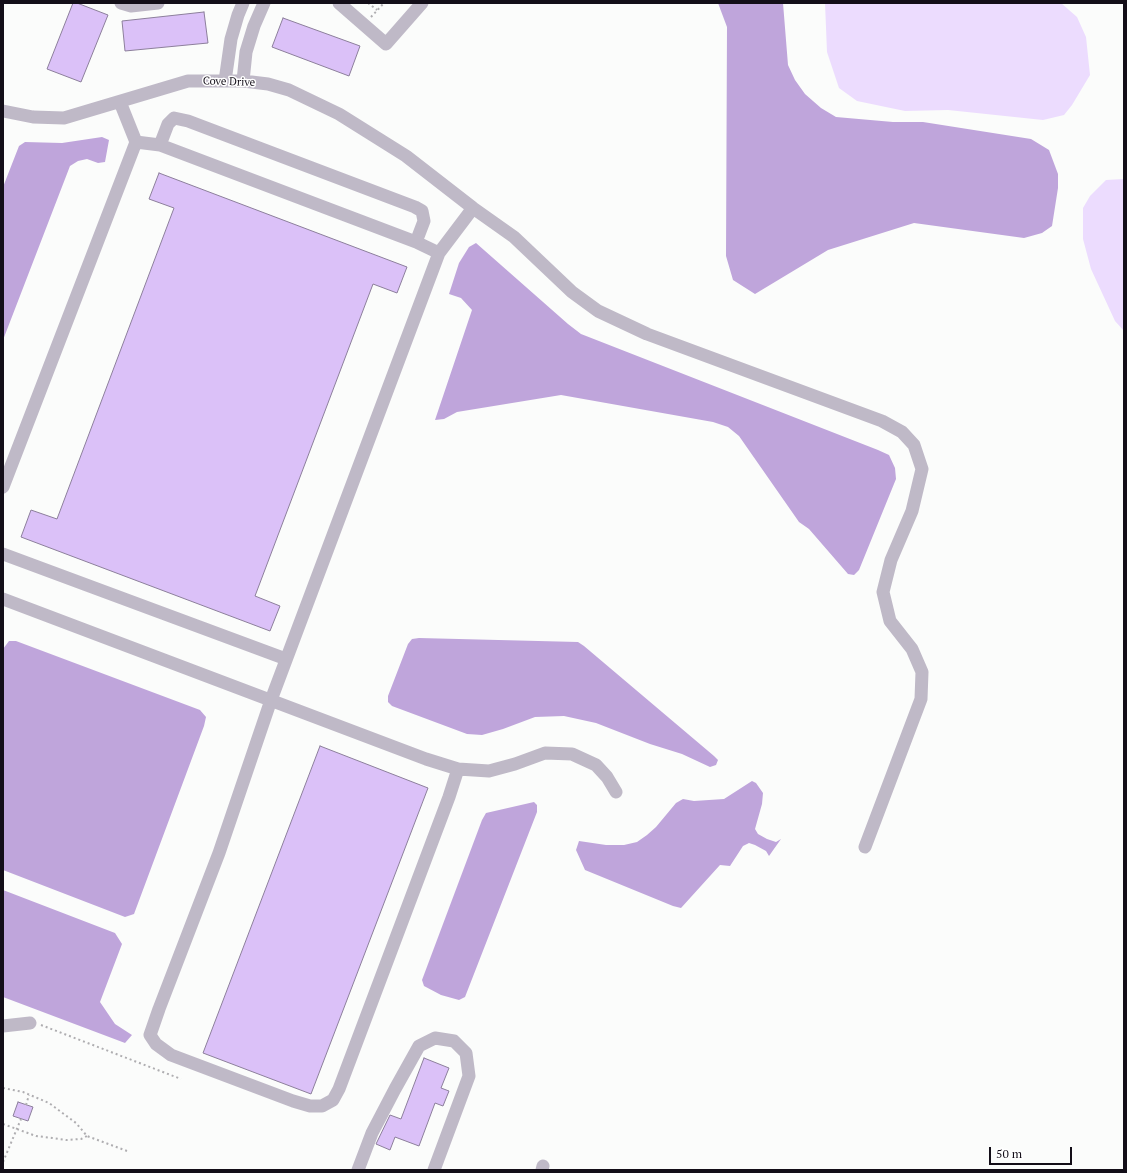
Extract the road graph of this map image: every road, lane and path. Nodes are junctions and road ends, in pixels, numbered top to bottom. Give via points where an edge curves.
1 (121, 3) edge
2 (154, 3) edge
3 (158, 3) edge
4 (243, 3) edge
5 (264, 3) edge
6 (339, 3) edge
7 (368, 3) edge
8 (384, 3) edge
9 (422, 3) edge
10 (377, 10) junction
11 (364, 25) junction
12 (224, 81) junction
13 (243, 81) junction
14 (120, 102) junction
15 (3, 111) edge
16 (136, 142) junction
17 (160, 145) junction
18 (473, 208) junction
19 (416, 242) junction
20 (439, 253) junction
21 (3, 487) edge
22 (3, 554) edge
23 (3, 599) edge
24 (286, 659) junction
25 (271, 700) junction
26 (458, 769) junction
27 (616, 792) dead end
28 (865, 847) dead end
29 (30, 1023) joint
30 (3, 1026) edge
31 (181, 1079) dead end
32 (3, 1088) edge
33 (29, 1095) junction
34 (26, 1105) dead end
35 (21, 1119) dead end
36 (3, 1124) edge
37 (17, 1129) junction
38 (87, 1136) junction
39 (127, 1151) dead end
40 (3, 1162) edge
41 (358, 1170) edge
42 (434, 1170) edge

1 - 2 street via 131,6
2 - 3 street
4 - 12 street via 231,39
5 - 13 street via 246,52
6 - 11 street
7 - 10 path
8 - 10 path
9 - 11 street via 386,44
10 - 11 path
12 - 13 street, Cove Drive
12 - 14 street, Cove Drive via 188,81
13 - 18 street, Cove Drive via 289,90 339,114 406,156
14 - 15 street, Cove Drive via 64,118 33,117
14 - 16 street
16 - 17 street
16 - 21 street
17 - 19 street
17 - 19 street via 168,124 174,118 210,129 415,207 422,211 424,221
18 - 20 street
18 - 28 street, Cove Drive via 514,237 572,292 598,311 647,334 882,421 902,432 914,445 922,469 912,511 891,560 883,592 890,621 912,649 922,672 921,698
19 - 20 street
20 - 24 street
22 - 24 street
23 - 25 street
24 - 25 street
25 - 26 street
25 - 26 street via 219,853 150,1035 156,1044 171,1055 293,1101 310,1106 322,1106 333,1100 340,1089 447,805
26 - 27 street via 489,771 545,753 572,754 596,765
29 - 30 street
29 - 31 path
32 - 33 path
33 - 34 path
33 - 38 path via 58,1109 76,1123
35 - 37 path
36 - 37 path
37 - 38 path via 36,1136 66,1140
37 - 40 path
38 - 39 path
41 - 42 street via 372,1134 419,1046 435,1038 454,1041 466,1053 469,1076

